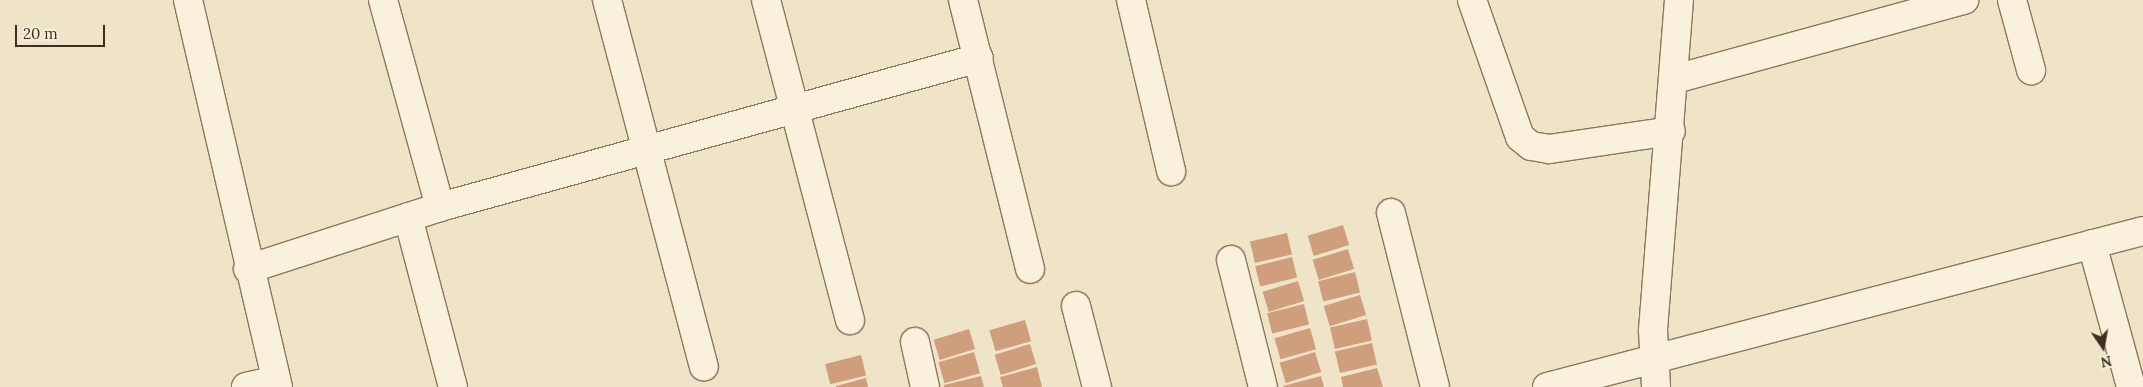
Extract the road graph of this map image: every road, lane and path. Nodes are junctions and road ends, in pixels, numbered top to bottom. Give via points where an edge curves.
1 (188, 0) edge
2 (383, 0) edge
3 (607, 0) edge
4 (766, 0) edge
5 (963, 0) edge
6 (1131, 0) edge
7 (1472, 0) edge
8 (1679, 0) edge
9 (1964, 0) edge
10 (2012, 0) edge
11 (979, 58) junction
12 (2030, 70) dead end
13 (1675, 79) junction
14 (792, 109) junction
15 (1671, 131) junction
16 (645, 149) junction
17 (1171, 170) dead end
18 (440, 207) junction
19 (1391, 213) dead end
20 (408, 217) junction
21 (2143, 231) edge
22 (2092, 244) junction
23 (1231, 260) dead end
24 (1030, 268) dead end
25 (248, 269) junction
26 (1076, 306) dead end
27 (850, 320) dead end
28 (915, 342) dead end
29 (1653, 358) junction
30 (704, 366) dead end
31 (277, 383) edge
32 (246, 387) edge
33 (453, 387) edge
34 (925, 387) edge
35 (1097, 387) edge
36 (1263, 387) edge
37 (1435, 387) edge
38 (1547, 387) edge
39 (1656, 387) edge
40 (2131, 387) edge

1 - 25 street
2 - 18 street
3 - 16 street
4 - 14 street
5 - 11 street
6 - 17 street
7 - 15 street via 1520,137 1531,146 1549,149
8 - 13 street
9 - 13 street
10 - 12 street
11 - 14 street
11 - 24 street
13 - 15 street
14 - 16 street
14 - 27 street
15 - 29 street
16 - 18 street
16 - 30 street
18 - 20 street
19 - 37 street
20 - 25 street
20 - 33 street
21 - 22 street
22 - 29 street
22 - 40 street
23 - 36 street
25 - 31 street
26 - 35 street
28 - 34 street
29 - 38 street
29 - 39 street
31 - 32 street

